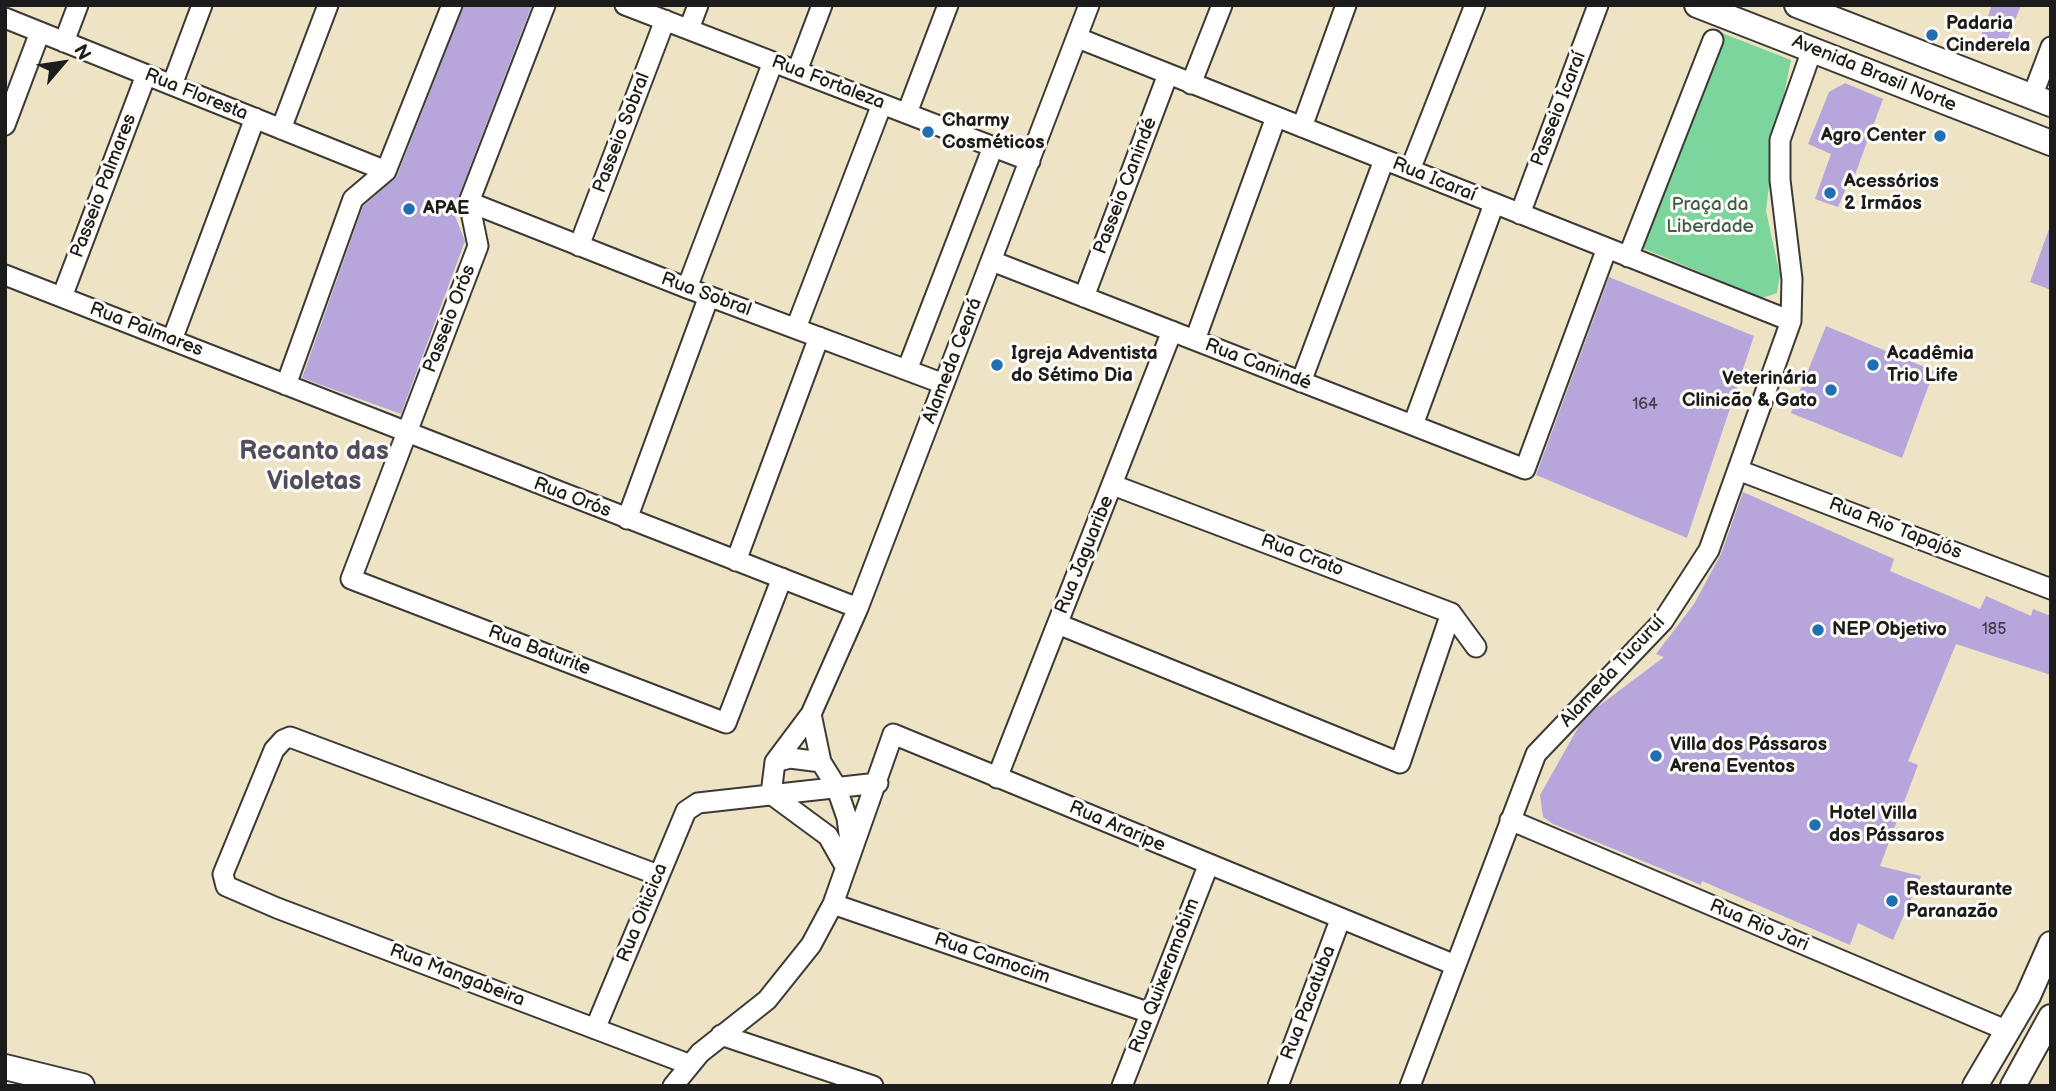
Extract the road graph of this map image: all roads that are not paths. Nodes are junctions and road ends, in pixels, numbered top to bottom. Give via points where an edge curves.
1 (78, 5) edge
2 (202, 5) edge
3 (327, 5) edge
4 (452, 5) edge
5 (545, 5) edge
6 (625, 5) edge
7 (698, 5) edge
8 (822, 5) edge
9 (948, 5) edge
10 (1089, 5) edge
11 (1222, 5) edge
12 (1346, 5) edge
13 (1475, 5) edge
14 (1598, 5) edge
15 (1697, 5) edge
16 (1797, 5) edge
17 (5, 18) edge
18 (665, 20) junction
19 (689, 29) junction
20 (40, 32) junction
21 (1077, 38) junction
22 (1713, 40) dead end
23 (64, 42) junction
24 (2051, 47) edge
25 (1812, 50) junction
26 (773, 62) junction
27 (797, 71) junction
28 (1168, 74) junction
29 (146, 75) junction
30 (1191, 84) junction
31 (172, 85) junction
32 (2041, 100) edge
33 (882, 104) junction
34 (907, 113) junction
35 (1276, 117) junction
36 (255, 118) junction
37 (5, 125) edge
38 (1302, 128) junction
39 (281, 129) junction
40 (2051, 143) edge
41 (993, 147) junction
42 (1384, 160) junction
43 (1030, 161) junction
44 (1410, 170) junction
45 (386, 171) junction
46 (470, 202) junction
47 (1494, 204) junction
48 (1520, 214) junction
49 (579, 246) junction
50 (1607, 248) junction
51 (1628, 257) junction
52 (992, 261) junction
53 (5, 275) edge
54 (687, 288) junction
55 (709, 296) junction
56 (1084, 297) junction
57 (62, 298) junction
58 (1791, 321) junction
59 (796, 328) junction
60 (1172, 331) junction
61 (819, 337) junction
62 (172, 340) junction
63 (1195, 340) junction
64 (907, 370) junction
65 (1301, 382) junction
66 (944, 384) junction
67 (286, 385) junction
68 (1413, 425) junction
69 (407, 434) junction
70 (1738, 470) junction
71 (1113, 485) junction
72 (627, 519) junction
73 (736, 561) junction
74 (351, 579) joint
75 (782, 579) junction
76 (2051, 589) edge
77 (859, 608) junction
78 (1451, 613) junction
79 (1058, 624) junction
80 (1476, 647) dead end
81 (811, 714) junction
82 (775, 762) junction
83 (821, 762) junction
84 (997, 778) junction
85 (878, 783) junction
86 (836, 786) junction
87 (771, 794) junction
88 (1510, 820) junction
89 (848, 860) junction
90 (1208, 866) junction
91 (658, 875) junction
92 (833, 904) junction
93 (1340, 920) junction
94 (2051, 944) edge
95 (1455, 965) junction
96 (1150, 1013) junction
97 (2051, 1017) edge
98 (596, 1029) junction
99 (2008, 1031) junction
100 (722, 1035) junction
101 (688, 1064) junction
102 (5, 1067) edge
103 (82, 1086) edge
104 (673, 1086) edge
105 (873, 1086) edge
106 (1122, 1086) edge
107 (1278, 1086) edge
108 (1410, 1086) edge
109 (1975, 1086) edge
110 (2013, 1086) edge

1 - 23 street
2 - 31 street
3 - 39 street
4 - 45 street
5 - 46 street
6 - 18 street, Rua Fortaleza
7 - 19 street
8 - 27 street
9 - 34 street
10 - 21 street, Alameda Ceará
11 - 30 street
12 - 38 street
13 - 44 street
14 - 48 street, Passeio Icaraí
15 - 25 main road, Avenida Brasil Norte
16 - 32 main road, Avenida Brasil Norte
17 - 20 street, Rua Floresta
18 - 19 street, Rua Fortaleza
18 - 49 street, Passeio Sobral
19 - 26 street, Rua Fortaleza
20 - 23 street, Rua Floresta
20 - 37 street
21 - 28 street, Rua Icaraí
21 - 43 street, Alameda Ceará
22 - 51 street
23 - 29 street, Rua Floresta
24 - 32 street
25 - 40 main road, Avenida Brasil Norte
25 - 58 street, Alameda Tucuruí via 1780,140 1792,279
26 - 27 street, Rua Fortaleza
26 - 54 street
27 - 33 street, Rua Fortaleza
28 - 30 street, Rua Icaraí
28 - 56 street, Passeio Canindé
29 - 31 street, Rua Floresta
29 - 57 street, Passeio Palmares
30 - 35 street, Rua Icaraí
31 - 36 street, Rua Floresta
33 - 34 street, Rua Fortaleza
33 - 59 street
34 - 41 street, Rua Fortaleza
35 - 38 street, Rua Icaraí
35 - 63 street
36 - 39 street, Rua Floresta
36 - 62 street
38 - 42 street, Rua Icaraí
39 - 45 street, Rua Floresta
41 - 43 street, Rua Fortaleza
41 - 64 street
42 - 44 street, Rua Icaraí
42 - 65 street
43 - 52 street, Alameda Ceará
44 - 47 street, Rua Icaraí
45 - 67 street via 353,198
46 - 49 street, Rua Sobral
46 - 69 street, Passeio Orós via 478,246
47 - 48 street, Rua Icaraí
47 - 68 street
48 - 50 street, Rua Icaraí
49 - 54 street, Rua Sobral
50 - 51 street, Rua Icaraí
50 - 68 street, Rua Canindé via 1525,469
51 - 58 street, Rua Icaraí
52 - 56 street, Rua Canindé
52 - 66 street, Alameda Ceará
53 - 57 street, Rua Palmares
54 - 55 street, Rua Sobral
55 - 59 street, Rua Sobral
55 - 72 street
56 - 60 street, Rua Canindé
57 - 62 street, Rua Palmares
58 - 70 street, Alameda Tucuruí
59 - 61 street, Rua Sobral
60 - 63 street, Rua Canindé
60 - 71 street, Rua Jaguaribe
61 - 64 street, Rua Sobral
61 - 73 street
62 - 67 street, Rua Palmares
63 - 65 street, Rua Canindé
64 - 66 street, Rua Sobral
65 - 68 street, Rua Canindé
66 - 77 street, Alameda Ceará
67 - 69 street, Rua Orós
69 - 72 street, Rua Orós
69 - 74 street, Passeio Orós
70 - 76 street, Rua Rio Tapajós
70 - 88 street, Alameda Tucuruí via 1709,550 1663,621 1535,754
71 - 78 street, Rua Crato
71 - 79 street, Rua Jaguaribe
72 - 73 street, Rua Orós
73 - 75 street, Rua Orós
74 - 75 street, Rua Baturite via 726,723
75 - 77 street, Rua Orós
77 - 81 street, Alameda Ceará
78 - 79 street via 1400,764
78 - 80 street
79 - 84 street, Rua Jaguaribe
81 - 82 street, Alameda Ceará
81 - 83 street
82 - 83 street via 790,758
82 - 87 street
83 - 86 street
84 - 85 street, Rua Araripe via 893,734
84 - 90 street, Rua Araripe
85 - 86 street
85 - 89 street
86 - 87 street
86 - 89 street via 847,818
87 - 89 street via 828,836
87 - 91 street, Rua Oiticica via 698,803 686,811
88 - 95 street, Alameda Tucuruí
88 - 99 street, Rua Rio Jari
89 - 92 street
90 - 93 street, Rua Araripe
90 - 96 street, Rua Quixeramobim
91 - 98 street, Rua Oiticica
91 - 98 street, Rua Mangabeira via 290,737 274,750 223,874 226,886
92 - 96 street, Rua Camocim
92 - 100 street via 811,945 767,1000
93 - 95 street, Rua Araripe
93 - 107 street, Rua Pacatuba
94 - 99 main road
95 - 108 street, Alameda Tucuruí
96 - 106 street, Rua Quixeramobim
97 - 110 main road
98 - 101 street, Rua Mangabeira
99 - 109 main road
100 - 101 street
100 - 105 street
101 - 104 street
102 - 103 main road

